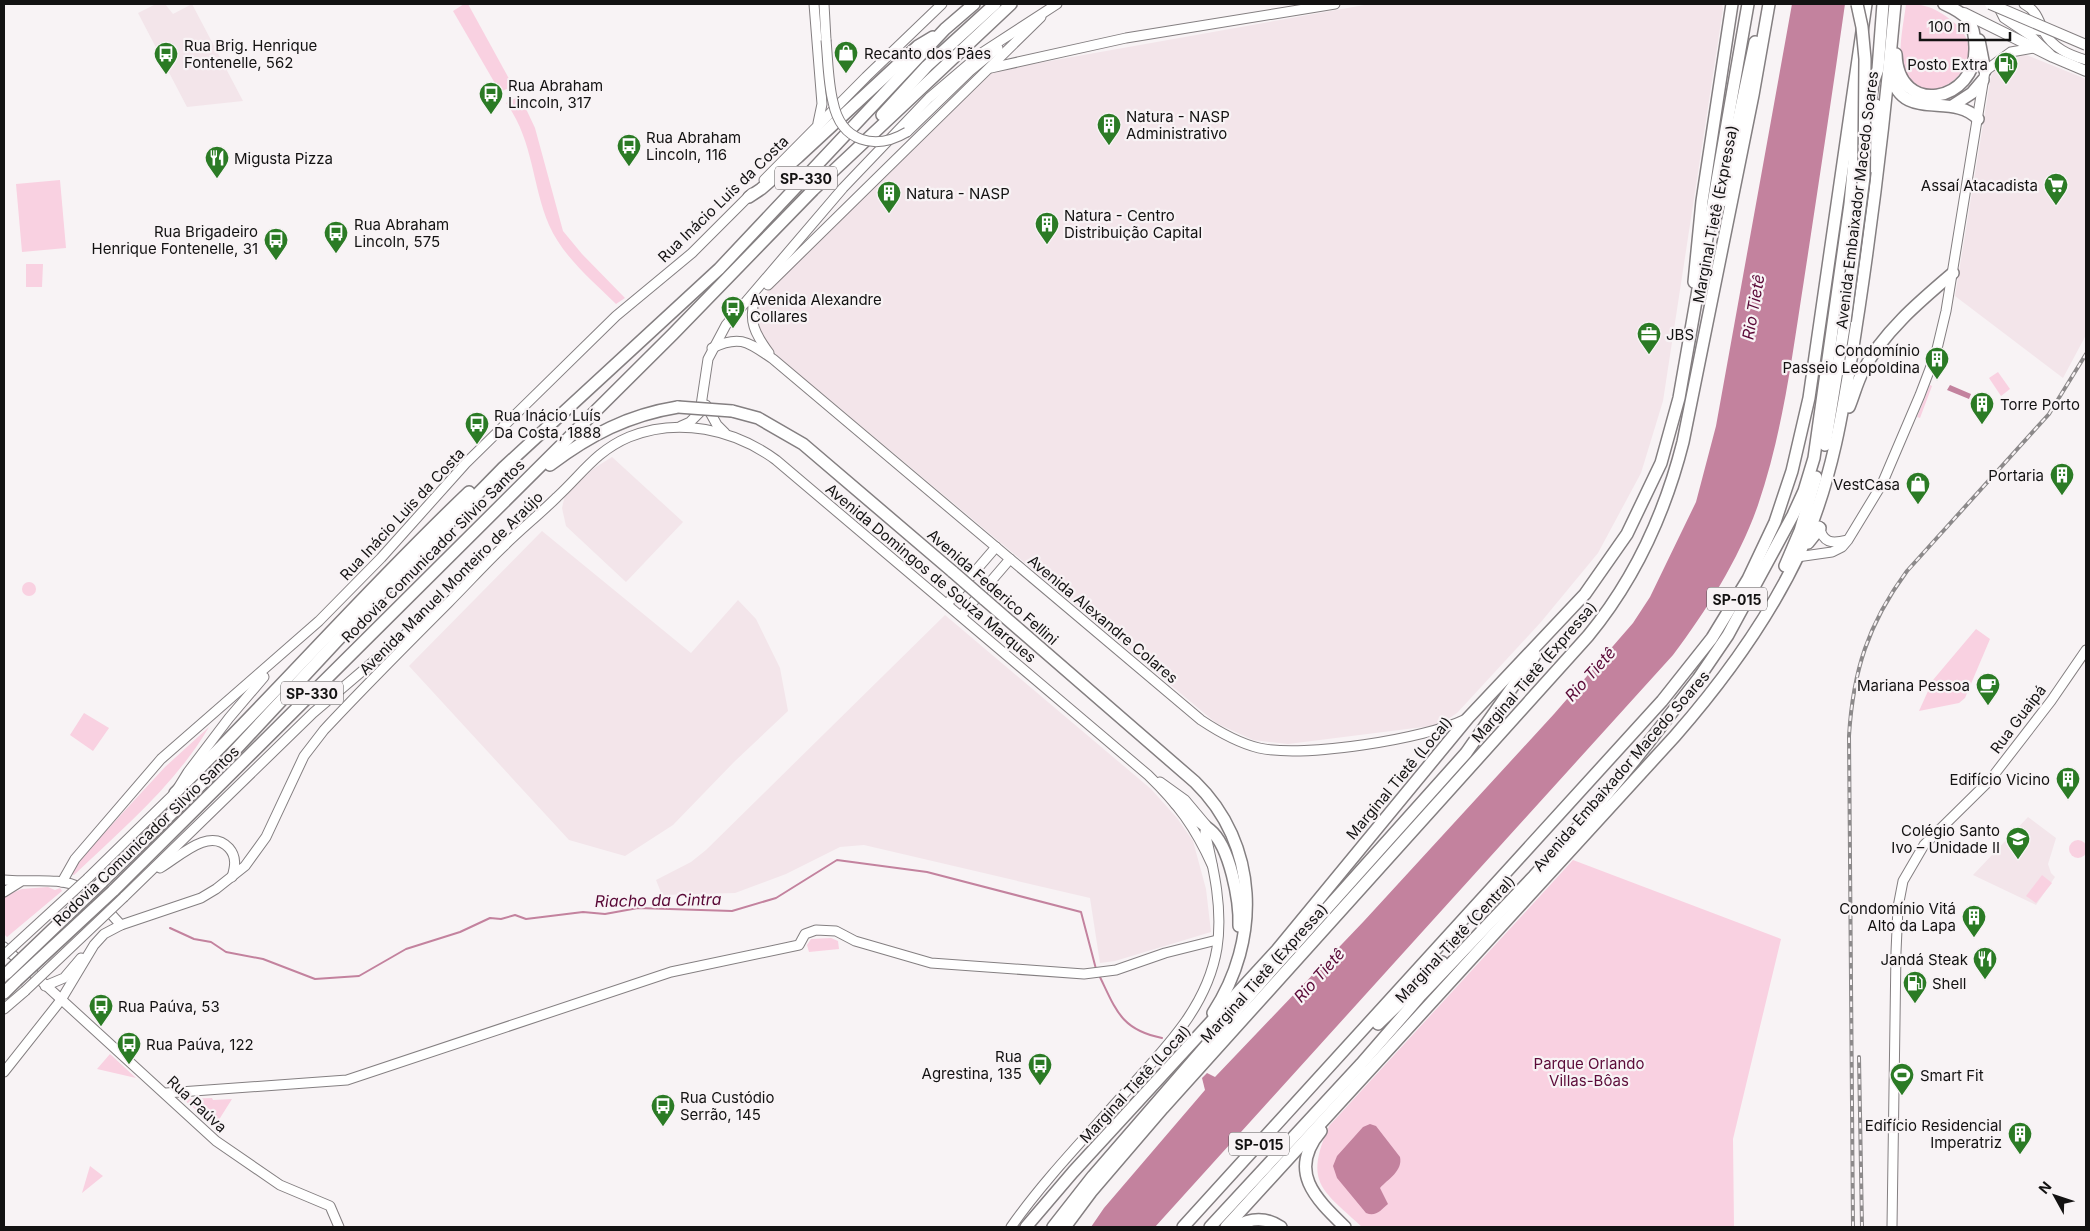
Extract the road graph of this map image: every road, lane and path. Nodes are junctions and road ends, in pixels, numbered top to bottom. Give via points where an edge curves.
1 (814, 4) edge
2 (824, 4) edge
3 (935, 4) edge
4 (942, 4) edge
5 (974, 4) edge
6 (995, 4) edge
7 (1011, 4) edge
8 (1057, 4) edge
9 (1335, 4) edge
10 (1732, 4) edge
11 (1742, 4) edge
12 (1748, 4) edge
13 (1765, 4) edge
14 (1769, 4) edge
15 (1857, 4) edge
16 (1866, 4) edge
17 (1891, 4) edge
18 (1944, 4) edge
19 (1990, 4) edge
20 (1997, 4) edge
21 (2024, 4) edge
22 (1048, 10) junction
23 (1964, 13) junction
24 (931, 15) junction
25 (1022, 26) junction
26 (2016, 27) junction
27 (945, 29) junction
28 (1973, 30) junction
29 (2044, 32) junction
30 (1741, 44) junction
31 (2086, 45) edge
32 (2034, 48) junction
33 (1009, 49) junction
34 (2053, 57) junction
35 (1022, 59) junction
36 (2086, 60) edge
37 (988, 68) junction
38 (1857, 68) junction
39 (1884, 68) junction
40 (2086, 71) edge
41 (1984, 76) junction
42 (1952, 106) junction
43 (1978, 119) junction
44 (818, 124) junction
45 (813, 190) junction
46 (749, 197) junction
47 (1846, 234) junction
48 (1706, 253) junction
49 (1953, 273) junction
50 (755, 298) junction
51 (1697, 300) junction
52 (1832, 325) junction
53 (719, 336) junction
54 (712, 348) junction
55 (773, 359) junction
56 (704, 397) junction
57 (1843, 414) junction
58 (678, 428) junction
59 (726, 434) junction
60 (503, 468) junction
61 (511, 495) junction
62 (1810, 515) junction
63 (1820, 528) junction
64 (1848, 540) junction
65 (996, 547) junction
66 (1799, 554) junction
67 (1010, 559) junction
68 (1748, 579) junction
69 (463, 588) junction
70 (947, 604) junction
71 (960, 616) junction
72 (1552, 631) junction
73 (1728, 635) junction
74 (2086, 650) edge
75 (274, 663) junction
76 (1735, 663) junction
77 (1468, 718) junction
78 (1148, 775) junction
79 (175, 793) junction
80 (1176, 803) junction
81 (1207, 828) junction
82 (1212, 865) junction
83 (150, 874) junction
84 (232, 877) junction
85 (4, 880) edge
86 (20, 882) junction
87 (62, 882) junction
88 (4, 892) edge
89 (121, 924) junction
90 (1474, 938) junction
91 (1218, 940) junction
92 (94, 945) junction
93 (4, 947) edge
94 (1482, 947) junction
95 (4, 955) edge
96 (1270, 972) junction
97 (7, 976) edge
98 (45, 986) junction
99 (1229, 986) junction
100 (4, 993) edge
101 (61, 1000) junction
102 (4, 1009) edge
103 (47, 1017) junction
104 (1197, 1037) junction
105 (1335, 1061) junction
106 (1175, 1063) junction
107 (1361, 1064) junction
108 (4, 1072) edge
109 (1350, 1091) junction
110 (166, 1093) junction
111 (1163, 1108) junction
112 (1131, 1132) junction
113 (1027, 1226) edge
114 (339, 1227) edge
115 (1011, 1227) edge
116 (1053, 1227) edge
117 (1066, 1227) edge
118 (1183, 1227) edge
119 (1210, 1227) edge
120 (1226, 1227) edge
121 (1235, 1227) edge
122 (1281, 1227) edge
123 (1345, 1227) edge
124 (1892, 1227) edge

1 - 44 main road via 822,104
2 - 25 main road, bridge via 832,102 845,128 867,142 888,141 907,132
3 - 24 main road
4 - 24 main road, Rua Inácio Luis da Costa
5 - 27 highway, Rodovia Comunicador Silvio Santos / SP-330
6 - 45 highway via 927,66
7 - 45 highway, Rodovia Comunicador Silvio Santos / SP-330
8 - 22 main road
9 - 35 main road via 1126,38
10 - 51 highway via 1702,201 1694,283
11 - 30 highway
12 - 30 highway
13 - 48 highway via 1717,220
14 - 111 highway, Marginal Tietê (Expressa) via 1754,95 1683,442 1668,495 1636,565 1615,601 1588,636
15 - 62 highway, bridge via 1865,59 1864,177 1845,321
16 - 38 highway, SP-015
17 - 28 highway via 1898,72 1908,87 1924,96 1950,91 1968,75 1974,65
17 - 39 highway, Avenida Embaixador Macedo Soares
18 - 23 highway
19 - 31 main road, bridge
20 - 26 main road via 2004,18
21 - 29 main road via 2035,12
22 - 25 main road
22 - 33 main road
23 - 28 highway
23 - 32 main road
24 - 44 main road, Rua Inácio Luis da Costa
25 - 53 main road via 983,52 929,98 843,188
26 - 29 main road
26 - 34 main road
27 - 46 highway via 918,46 798,157
27 - 60 highway, Rodovia Comunicador Silvio Santos / SP-330 via 719,269
28 - 41 highway via 1981,45
29 - 36 main road via 2061,50
30 - 48 highway
32 - 34 main road
32 - 41 main road via 2011,52
33 - 35 main road
33 - 37 main road
34 - 40 main road
35 - 37 main road
37 - 50 main road
38 - 47 highway via 1861,80
38 - 68 highway, SP-015 via 1805,418 1784,498
39 - 42 highway via 1908,100 1923,105
39 - 47 highway, Marginal Tietê (Central) via 1873,83 1851,225
39 - 57 highway, Avenida Embaixador Macedo Soares via 1874,205
41 - 42 highway via 1972,93
41 - 43 main road
42 - 43 highway via 1964,108
43 - 49 main road
44 - 46 main road, Rua Inácio Luis da Costa
45 - 61 highway, Rodovia Comunicador Silvio Santos / SP-330
46 - 75 main road, Rua Inácio Luis da Costa via 692,253 616,316 455,474 362,578
47 - 52 highway, Marginal Tietê (Central)
48 - 51 highway
49 - 57 highway via 1876,349
49 - 64 main road via 1941,335 1920,395 1882,484
50 - 53 main road
50 - 55 main road, Avenida Alexandre Colares via 751,319
51 - 72 highway, Marginal Tietê (Local) via 1675,413 1652,484 1611,560
52 - 68 highway via 1802,481 1774,539
52 - 73 highway, Marginal Tietê (Central) via 1819,437 1807,482 1793,515
53 - 54 main road
54 - 55 main road, Avenida Alexandre Colares via 726,341 743,341
54 - 56 main road via 706,368
55 - 65 main road, Avenida Alexandre Colares
56 - 58 main road via 696,417
56 - 59 main road via 710,415
57 - 62 highway, Avenida Embaixador Macedo Soares via 1826,483
58 - 59 main road, Avenida Domingos de Souza Marques via 691,427
58 - 69 main road, Avenida Manuel Monteiro de Araújo via 642,433 612,445
59 - 70 main road, Avenida Domingos de Souza Marques via 751,444 776,460
60 - 79 highway via 481,480 384,574 284,684
60 - 97 highway, Rodovia Comunicador Silvio Santos / SP-330, bridge via 226,760
61 - 97 highway, Rodovia Comunicador Silvio Santos / SP-330, bridge via 113,891
61 - 99 highway, Avenida Federico Fellini, bridge via 561,457 608,428 644,413 678,406 732,411 758,418 802,444 1195,782 1222,815 1242,860 1247,885 1247,924 1239,961
62 - 63 main road
62 - 66 highway, Avenida Embaixador Macedo Soares
62 - 73 highway via 1795,527 1741,623
62 - 76 highway via 1775,588 1740,647
63 - 64 main road via 1821,536 1830,542
63 - 66 highway
64 - 66 main road via 1832,552
65 - 67 main road, Avenida Alexandre Colares
65 - 70 main road
66 - 76 highway, Avenida Embaixador Macedo Soares via 1767,614
67 - 71 main road
67 - 77 main road, Avenida Alexandre Colares via 1201,720 1240,742 1283,752 1334,748 1432,732
68 - 105 highway, SP-015 via 1712,638 1679,681
69 - 83 main road via 414,625 313,713
69 - 84 main road, Avenida Manuel Monteiro de Araújo via 311,745 262,845
70 - 71 main road, Avenida Domingos de Souza Marques
71 - 78 main road, Avenida Domingos de Souza Marques
72 - 77 highway, Marginal Tietê (Local)
72 - 96 highway via 1466,753
73 - 90 highway, Marginal Tietê (Central) via 1698,679 1598,805
74 - 124 main road, Rua Guaipá via 1990,780 1924,845 1903,881 1896,937
75 - 79 main road
75 - 87 main road, Rua Inácio Luis da Costa via 161,760 75,860
76 - 94 highway, Avenida Embaixador Macedo Soares via 1649,766
77 - 104 highway, Marginal Tietê (Local) via 1277,950
78 - 80 main road, Avenida Domingos de Souza Marques
78 - 81 main road, Avenida Domingos de Souza Marques via 1185,800
79 - 95 main road, bridge
80 - 81 highway
80 - 82 main road, Avenida Domingos de Souza Marques via 1189,820
81 - 82 main road, Avenida Domingos de Souza Marques via 1205,832
81 - 99 highway via 1227,861 1238,900 1239,930
82 - 91 main road, Avenida Domingos de Souza Marques via 1218,890
83 - 84 main road via 201,843 212,840 223,843 232,852 235,865
83 - 102 main road, bridge
84 - 89 main road, Avenida Manuel Monteiro de Araújo via 216,890 194,900
85 - 86 main road
86 - 87 main road
86 - 88 main road
87 - 89 main road via 86,891
89 - 92 main road, Avenida Manuel Monteiro de Araújo via 104,934
90 - 105 highway via 1460,944 1347,1054
90 - 107 highway, Marginal Tietê (Central)
91 - 110 main road via 1102,973 1084,974 931,963 855,941 836,931 816,930 805,934 799,945 672,972 347,1080
91 - 115 main road, Avenida Domingos de Souza Marques via 1204,993 1181,1030 1060,1165
92 - 98 main road via 64,978
92 - 101 main road
93 - 98 main road, Rua Paúva
94 - 107 highway via 1467,956 1375,1055
94 - 109 highway, Avenida Embaixador Macedo Soares
96 - 106 highway via 1192,1051
96 - 112 highway
97 - 100 highway, Rodovia Comunicador Silvio Santos / SP-330
98 - 101 main road, Rua Paúva
98 - 103 main road via 51,1002
99 - 104 highway, Avenida Federico Fellini
101 - 103 main road
101 - 110 main road, Rua Paúva
103 - 108 main road
104 - 106 highway, Marginal Tietê (Local)
105 - 118 highway, SP-015
106 - 113 highway, Marginal Tietê (Local)
107 - 119 highway, Marginal Tietê (Central)
109 - 120 highway, Avenida Embaixador Macedo Soares
109 - 123 highway via 1342,1106 1311,1143 1305,1166 1315,1197
110 - 114 main road, Rua Paúva via 232,1153 280,1185 330,1206
111 - 112 highway
111 - 117 highway, Marginal Tietê (Expressa) via 1091,1192
112 - 116 highway
121 - 122 highway via 1262,1219

